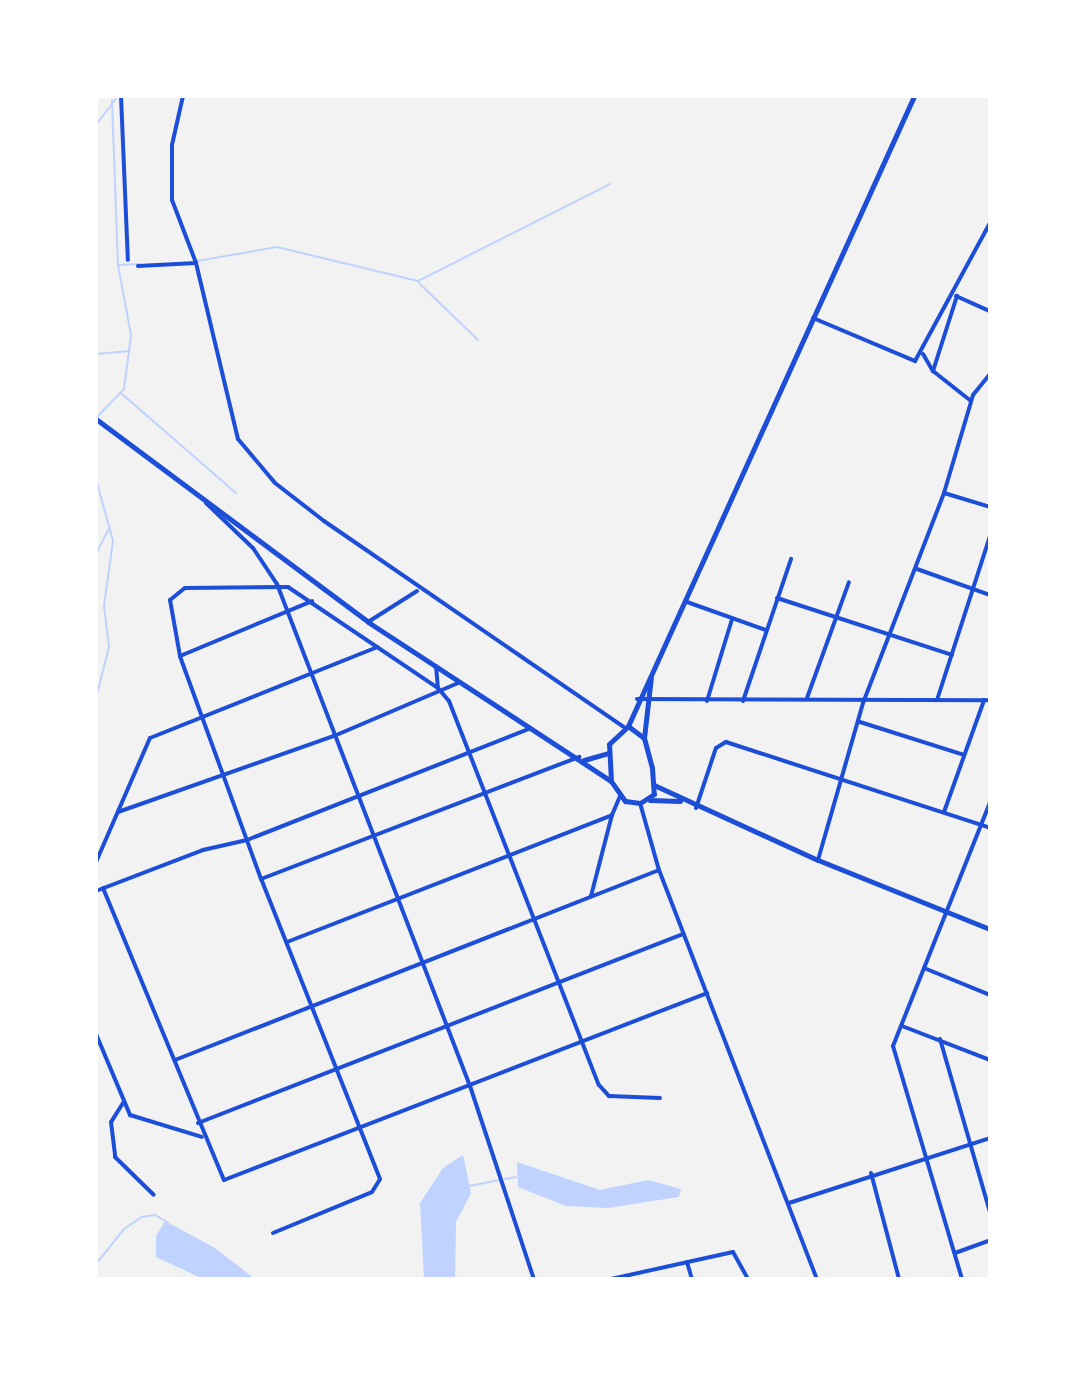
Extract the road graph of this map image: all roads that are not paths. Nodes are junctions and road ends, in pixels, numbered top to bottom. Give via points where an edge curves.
1 (121, 96) edge
2 (183, 96) edge
3 (914, 96) edge
4 (990, 223) edge
5 (128, 260) dead end
6 (196, 263) junction
7 (138, 266) dead end
8 (955, 295) junction
9 (990, 311) edge
10 (813, 318) junction
11 (923, 354) junction
12 (933, 371) junction
13 (990, 374) edge
14 (971, 401) junction
15 (96, 419) edge
16 (944, 493) junction
17 (203, 496) junction
18 (990, 507) edge
19 (990, 536) edge
20 (988, 545) edge
21 (791, 559) dead end
22 (917, 569) junction
23 (849, 582) dead end
24 (277, 584) junction
25 (972, 588) junction
26 (418, 590) junction
27 (990, 595) edge
28 (777, 598) junction
29 (312, 601) junction
30 (687, 602) junction
31 (286, 611) junction
32 (837, 618) junction
33 (732, 619) junction
34 (368, 622) junction
35 (766, 630) junction
36 (892, 636) junction
37 (378, 647) junction
38 (952, 655) junction
39 (180, 656) junction
40 (436, 666) junction
41 (654, 669) junction
42 (310, 672) junction
43 (458, 683) junction
44 (438, 688) junction
45 (807, 698) junction
46 (637, 699) junction
47 (865, 699) junction
48 (937, 700) junction
49 (987, 700) edge
50 (707, 701) junction
51 (743, 701) junction
52 (646, 702) junction
53 (200, 718) junction
54 (860, 722) junction
55 (626, 727) junction
56 (531, 728) junction
57 (334, 736) junction
58 (644, 738) junction
59 (608, 753) junction
60 (469, 755) junction
61 (964, 755) junction
62 (582, 759) junction
63 (842, 777) junction
64 (222, 778) junction
65 (611, 781) junction
66 (654, 785) junction
67 (484, 793) junction
68 (620, 796) junction
69 (358, 797) junction
70 (650, 800) junction
71 (681, 801) junction
72 (990, 802) edge
73 (640, 803) junction
74 (696, 808) junction
75 (118, 812) junction
76 (944, 812) junction
77 (612, 815) junction
78 (979, 825) junction
79 (990, 828) edge
80 (373, 835) junction
81 (247, 840) junction
82 (508, 856) junction
83 (818, 860) junction
84 (96, 862) edge
85 (659, 870) junction
86 (261, 879) junction
87 (103, 888) junction
88 (96, 891) edge
89 (591, 896) junction
90 (399, 898) junction
91 (947, 912) junction
92 (534, 921) junction
93 (990, 929) edge
94 (683, 934) junction
95 (287, 942) junction
96 (424, 964) junction
97 (924, 968) junction
98 (558, 982) junction
99 (707, 993) junction
100 (990, 995) edge
101 (314, 1006) junction
102 (447, 1024) junction
103 (902, 1026) junction
104 (96, 1034) edge
105 (580, 1039) junction
106 (940, 1039) junction
107 (175, 1060) junction
108 (990, 1060) edge
109 (336, 1067) junction
110 (470, 1086) junction
111 (660, 1098) dead end
112 (123, 1103) junction
113 (198, 1123) junction
114 (362, 1129) junction
115 (202, 1137) junction
116 (990, 1138) edge
117 (970, 1143) junction
118 (923, 1157) junction
119 (871, 1173) junction
120 (154, 1195) dead end
121 (789, 1203) junction
122 (990, 1212) edge
123 (273, 1233) dead end
124 (990, 1240) edge
125 (955, 1253) junction
126 (687, 1262) junction
127 (534, 1279) edge
128 (611, 1279) edge
129 (692, 1279) edge
130 (748, 1279) edge
131 (817, 1279) edge
132 (899, 1279) edge
133 (962, 1279) edge

1 - 5 street
2 - 6 street via 169,178 177,219
3 - 10 main road
4 - 8 street
6 - 7 street
6 - 26 street via 238,439 275,483
8 - 9 street
8 - 11 street
8 - 12 street
10 - 11 street via 910,361
10 - 30 main road
11 - 12 street
12 - 14 street
13 - 14 street
14 - 16 street
15 - 17 main road
16 - 18 street
16 - 22 street
17 - 24 street via 264,560
17 - 34 main road
19 - 20 street
20 - 25 street
21 - 28 street
22 - 25 street
22 - 36 street
23 - 32 street
24 - 29 street
24 - 31 street
24 - 39 street via 185,588 170,600
25 - 27 street
25 - 38 street
26 - 34 street
26 - 55 street
28 - 32 street
28 - 35 street
29 - 31 street
29 - 37 street
30 - 33 street
30 - 41 main road
31 - 39 street
31 - 42 street
32 - 36 street
32 - 45 street
33 - 35 street
33 - 50 street
34 - 40 main road
35 - 51 street
36 - 38 street
36 - 47 street
37 - 42 street
37 - 44 street
38 - 48 street
39 - 53 street
40 - 43 main road
40 - 44 street
41 - 46 main road
41 - 52 main road
42 - 53 street
42 - 57 street
43 - 44 street
43 - 56 main road
44 - 57 street
44 - 60 street via 449,701
45 - 47 street
45 - 51 street
46 - 52 street
46 - 55 main road
47 - 48 street
47 - 54 street
48 - 49 street
49 - 61 street
50 - 51 street
50 - 52 street
52 - 58 main road
53 - 64 street
53 - 75 street via 150,738
54 - 61 street
54 - 63 street
55 - 58 main road
55 - 59 main road
56 - 60 street
56 - 62 main road
57 - 64 street
57 - 69 street
58 - 66 main road
59 - 62 main road
59 - 65 main road
60 - 67 street
60 - 69 street
61 - 76 street
62 - 65 main road
62 - 67 street
63 - 74 street via 732,742 716,748
63 - 76 street
63 - 83 street
64 - 75 street
64 - 81 street
65 - 68 main road
66 - 70 main road
66 - 71 main road
67 - 80 street
67 - 82 street
68 - 73 main road
68 - 77 street
69 - 80 street
69 - 81 street
70 - 71 main road
70 - 73 main road
71 - 74 main road
72 - 78 street
73 - 85 street
74 - 83 main road
75 - 84 street
76 - 78 street
77 - 82 street
77 - 89 street
78 - 79 street
78 - 91 street
80 - 86 street
80 - 90 street
81 - 86 street
81 - 87 street via 203,850
82 - 90 street
82 - 92 street
83 - 91 main road
85 - 89 street
85 - 94 street
86 - 95 street
87 - 88 street
87 - 107 street
89 - 92 street
90 - 95 street
90 - 96 street
91 - 93 main road
91 - 97 street
92 - 96 street
92 - 98 street
94 - 98 street
94 - 99 street
95 - 101 street
96 - 101 street
96 - 102 street
97 - 100 street
97 - 103 street
98 - 102 street
98 - 105 street
99 - 105 street
99 - 121 street
101 - 107 street
101 - 109 street
102 - 109 street
102 - 110 street
103 - 106 street
103 - 118 street via 894,1041
104 - 112 street
105 - 110 street
105 - 111 street via 605,1094
106 - 108 street
106 - 117 street
107 - 113 street
109 - 113 street
109 - 114 street
110 - 114 street
110 - 127 street
112 - 115 street via 137,1120
112 - 120 street via 111,1122 115,1157
113 - 115 street
114 - 115 street via 239,1177 220,1176
114 - 123 street via 380,1184
116 - 117 street
117 - 118 street
117 - 122 street
118 - 119 street
118 - 125 street
119 - 121 street
119 - 132 street
121 - 131 street
124 - 125 street
125 - 133 street
126 - 128 street
126 - 129 street
126 - 130 street via 733,1252

